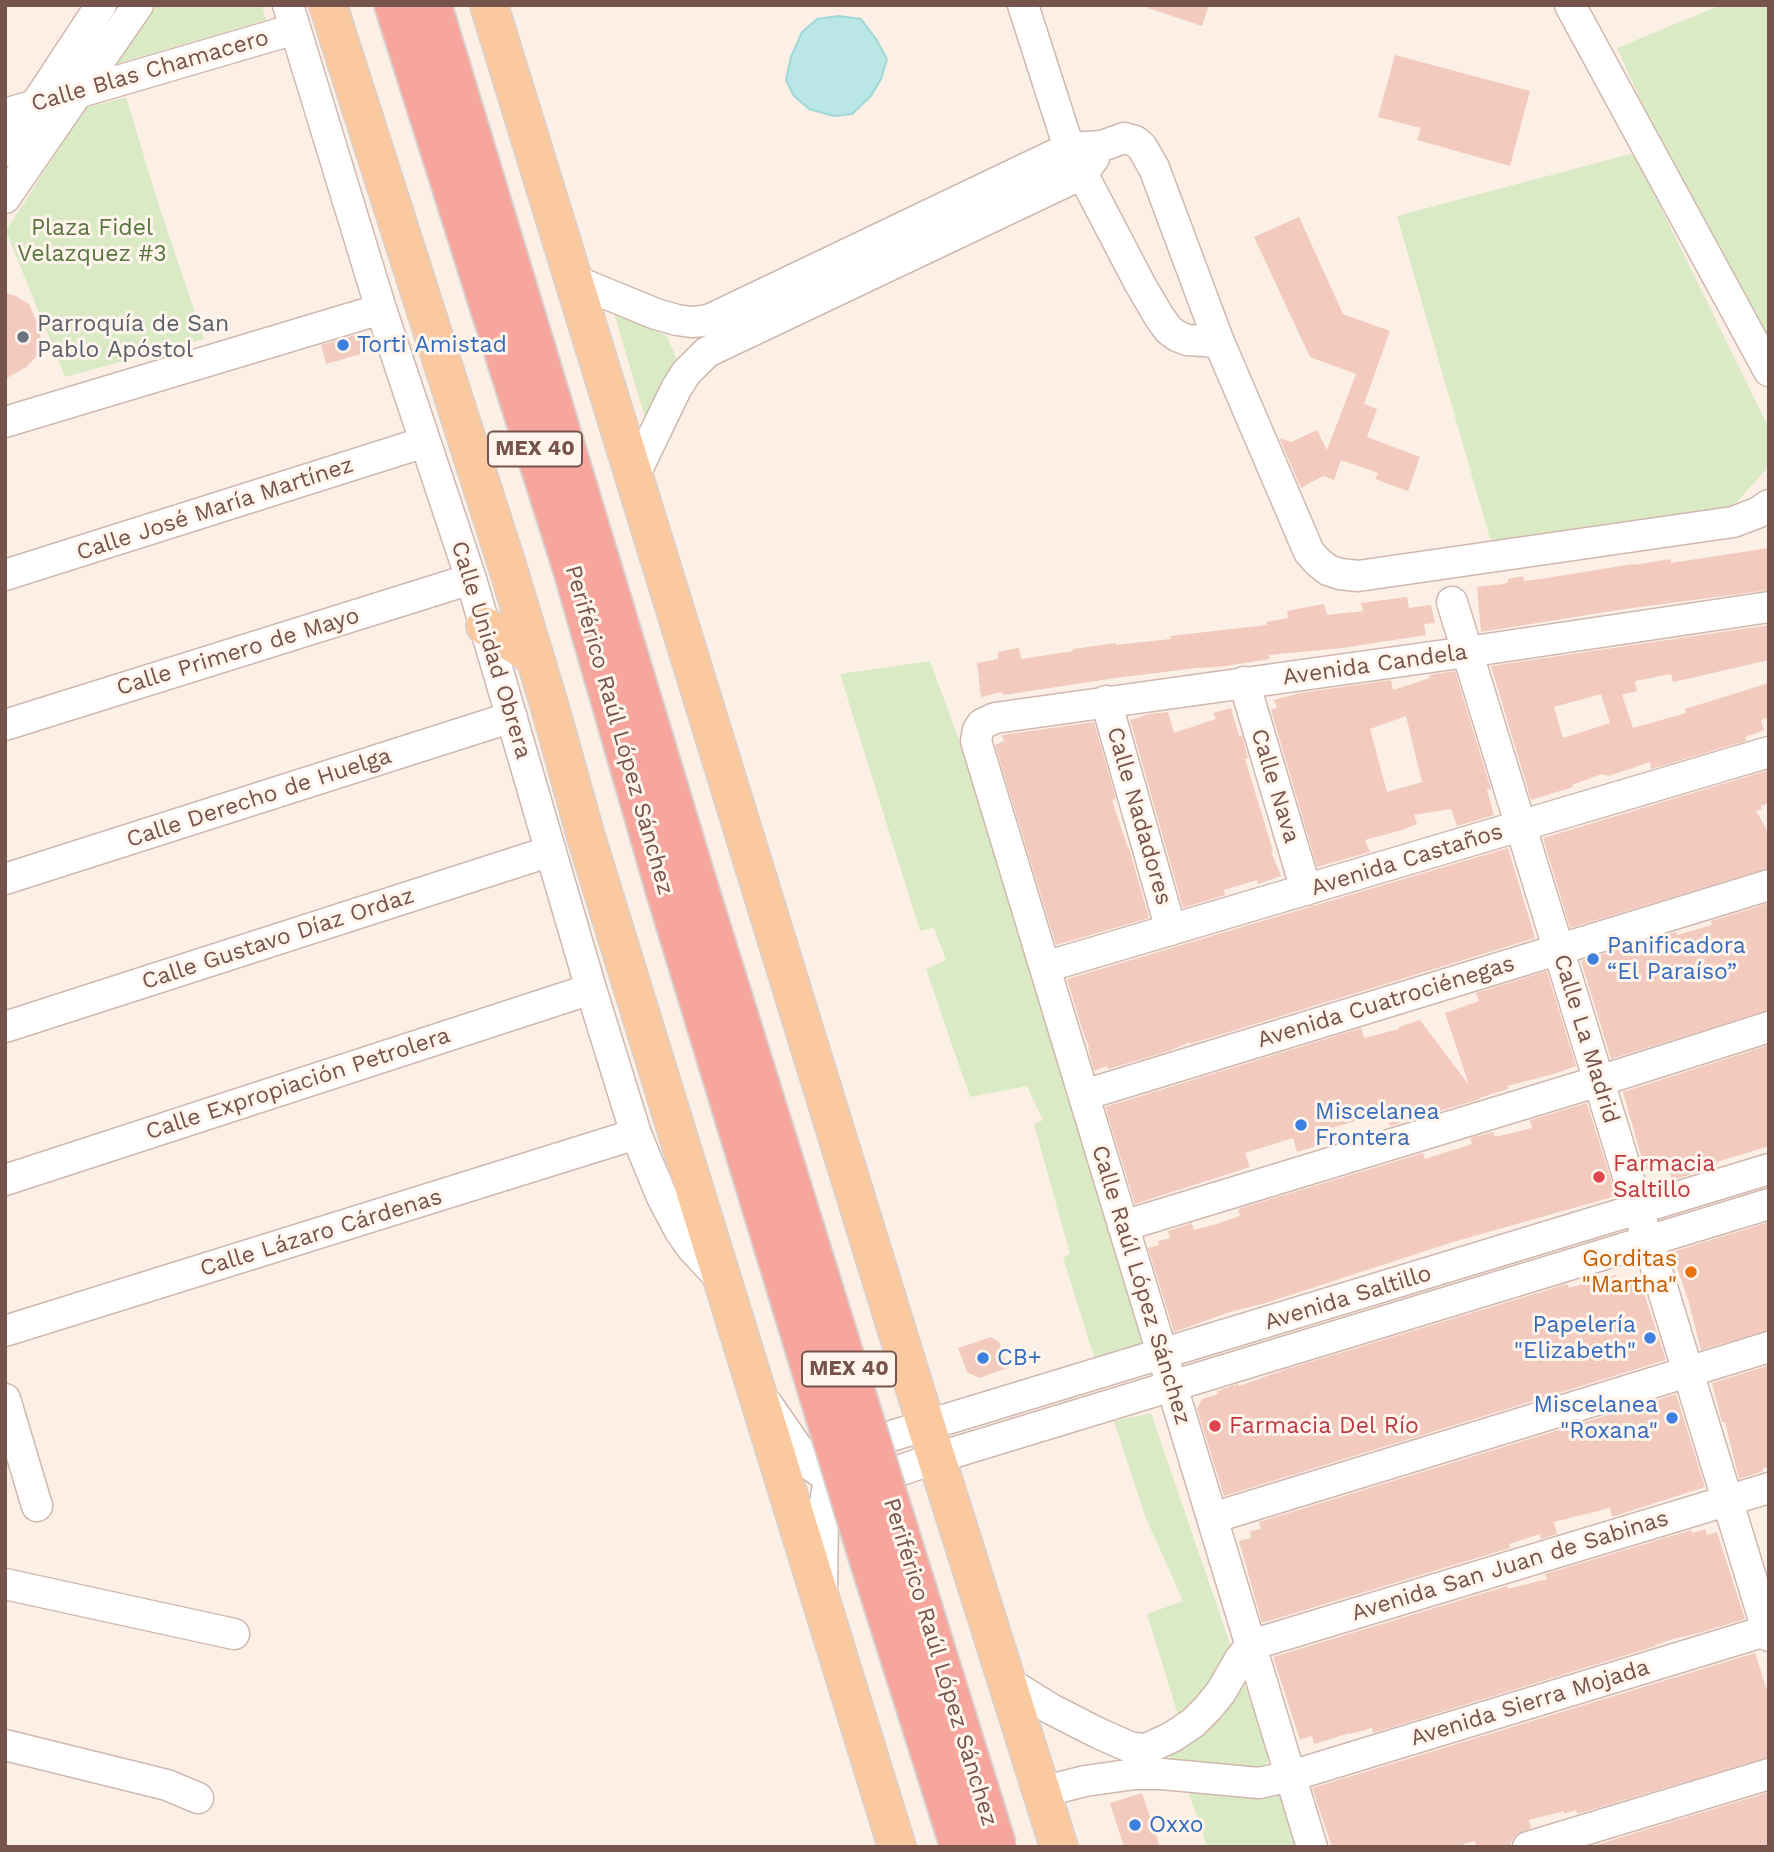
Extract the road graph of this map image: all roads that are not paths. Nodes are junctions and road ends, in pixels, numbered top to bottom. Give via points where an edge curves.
1 (101, 5) edge
2 (138, 5) edge
3 (328, 5) edge
4 (394, 5) edge
5 (432, 5) edge
6 (489, 5) edge
7 (1023, 5) edge
8 (1570, 5) edge
9 (291, 17) edge
10 (79, 91) junction
11 (37, 104) junction
12 (5, 114) edge
13 (5, 150) edge
14 (1075, 161) junction
15 (5, 198) edge
16 (573, 280) junction
17 (381, 309) junction
18 (752, 315) junction
19 (1219, 342) junction
20 (1769, 371) edge
21 (5, 422) edge
22 (425, 442) junction
23 (634, 478) junction
24 (1769, 505) edge
25 (5, 575) edge
26 (471, 579) junction
27 (1452, 602) dead end
28 (1769, 607) edge
29 (485, 626) junction
30 (1467, 652) junction
31 (535, 657) junction
32 (1244, 682) junction
33 (1107, 701) junction
34 (512, 717) junction
35 (982, 724) joint
36 (5, 725) edge
37 (1769, 752) edge
38 (1521, 826) junction
39 (551, 851) junction
40 (5, 878) edge
41 (1769, 885) edge
42 (1306, 890) junction
43 (684, 894) junction
44 (1171, 930) junction
45 (1559, 949) junction
46 (1045, 967) junction
47 (591, 989) junction
48 (5, 1027) edge
49 (1769, 1027) edge
50 (1599, 1081) junction
51 (1084, 1095) junction
52 (636, 1134) junction
53 (1769, 1169) edge
54 (5, 1180) edge
55 (1769, 1204) edge
56 (1638, 1209) junction
57 (1124, 1226) junction
58 (1648, 1241) junction
59 (722, 1280) junction
60 (5, 1331) edge
61 (1769, 1347) edge
62 (1163, 1354) junction
63 (1688, 1372) junction
64 (755, 1385) junction
65 (1172, 1387) junction
66 (5, 1399) edge
67 (931, 1441) junction
68 (829, 1478) junction
69 (1769, 1488) edge
70 (1727, 1501) junction
71 (37, 1506) dead end
72 (1212, 1518) junction
73 (5, 1584) edge
74 (822, 1602) junction
75 (1768, 1633) edge
76 (233, 1634) dead end
77 (1251, 1645) junction
78 (1006, 1681) junction
79 (5, 1745) edge
80 (1769, 1774) edge
81 (1291, 1776) junction
82 (1042, 1792) junction
83 (198, 1798) dead end
84 (897, 1847) edge
85 (960, 1847) edge
86 (997, 1847) edge
87 (1059, 1847) edge
88 (1312, 1847) edge
89 (1528, 1847) edge

1 - 11 street
2 - 10 street
3 - 31 main road
4 - 43 highway, Periférico Raúl López Sánchez / MEX 40 via 572,566
5 - 43 highway, Periférico Raúl López Sánchez / MEX 40
6 - 16 main road
7 - 14 street
8 - 20 street
9 - 10 street, Calle Blas Chamacero
9 - 17 street, Calle Unidad Obrera
10 - 11 street, Calle Blas Chamacero
10 - 15 street
11 - 12 street, Calle Blas Chamacero
11 - 13 street
14 - 18 street
14 - 19 street via 1169,330 1187,341
14 - 19 street via 1124,138 1135,141 1154,168
16 - 18 street via 684,321
16 - 23 main road
17 - 21 street
17 - 22 street, Calle Unidad Obrera
18 - 23 street via 686,373
19 - 24 street via 1308,552 1328,570 1340,574 1358,576 1732,522
22 - 25 street, Calle José María Martínez
22 - 26 street, Calle Unidad Obrera
23 - 67 main road
26 - 29 street, Calle Unidad Obrera
26 - 36 street, Calle Primero de Mayo
27 - 30 street, Calle La Madrid
28 - 30 street, Avenida Candela
29 - 31 main road
29 - 34 street, Calle Unidad Obrera
30 - 32 street, Avenida Candela
30 - 38 street, Calle La Madrid
31 - 59 main road
32 - 33 street, Avenida Candela
32 - 42 street, Calle Nava
33 - 35 street, Avenida Candela via 995,718
33 - 44 street, Calle Nadadores
34 - 39 street, Calle Unidad Obrera
34 - 40 street, Calle Derecho de Huelga
35 - 46 street, Calle Raúl López Sánchez via 976,741
37 - 38 street, Avenida Castaños
38 - 42 street, Avenida Castaños
38 - 45 street, Calle La Madrid
39 - 47 street, Calle Unidad Obrera
39 - 48 street, Calle Gustavo Díaz Ordaz
41 - 45 street, Avenida Cuatrociénegas
42 - 44 street, Avenida Castaños
43 - 85 highway, Periférico Raúl López Sánchez / MEX 40, bridge via 866,1550
43 - 86 highway, Periférico Raúl López Sánchez / MEX 40, bridge
44 - 46 street, Avenida Castaños
45 - 50 street, Calle La Madrid
45 - 51 street, Avenida Cuatrociénegas
46 - 51 street, Calle Raúl López Sánchez
47 - 52 street, Calle Unidad Obrera
47 - 54 street, Calle Expropiación Petrolera
49 - 50 street
50 - 56 street, Calle La Madrid
50 - 57 street
51 - 57 street, Calle Raúl López Sánchez
52 - 59 street, Calle Unidad Obrera via 680,1231
52 - 60 street, Calle Lázaro Cárdenas
53 - 56 street, Avenida Saltillo
55 - 58 street, Avenida Saltillo
56 - 58 street, Calle La Madrid
56 - 62 street, Avenida Saltillo
57 - 62 street, Calle Raúl López Sánchez
58 - 63 street, Calle La Madrid
58 - 65 street, Avenida Saltillo
59 - 64 main road
61 - 63 street
62 - 65 street, Calle Raúl López Sánchez
62 - 67 street, Avenida Saltillo
63 - 70 street, Calle La Madrid
63 - 72 street
64 - 68 street via 808,1463
64 - 74 main road
65 - 67 street, Avenida Saltillo
65 - 72 street, Calle Raúl López Sánchez
66 - 71 street
67 - 68 street, Periférico Raúl López Sánchez via 855,1486
67 - 78 main road
68 - 74 street via 823,1515
69 - 70 street, Avenida San Juan de Sabinas
70 - 75 street, Calle La Madrid
70 - 77 street, Avenida San Juan de Sabinas
72 - 77 street, Calle Raúl López Sánchez
73 - 76 street
74 - 84 main road
75 - 81 street, Avenida Sierra Mojada
77 - 78 street via 1221,1692 1193,1723 1146,1749 1098,1733
77 - 81 street, Calle Raúl López Sánchez
78 - 82 main road
79 - 83 street via 167,1785
80 - 89 street
81 - 82 street, Avenida Sierra Mojada via 1259,1783 1135,1774 1085,1780
81 - 88 street, Calle Raúl López Sánchez
82 - 87 main road

